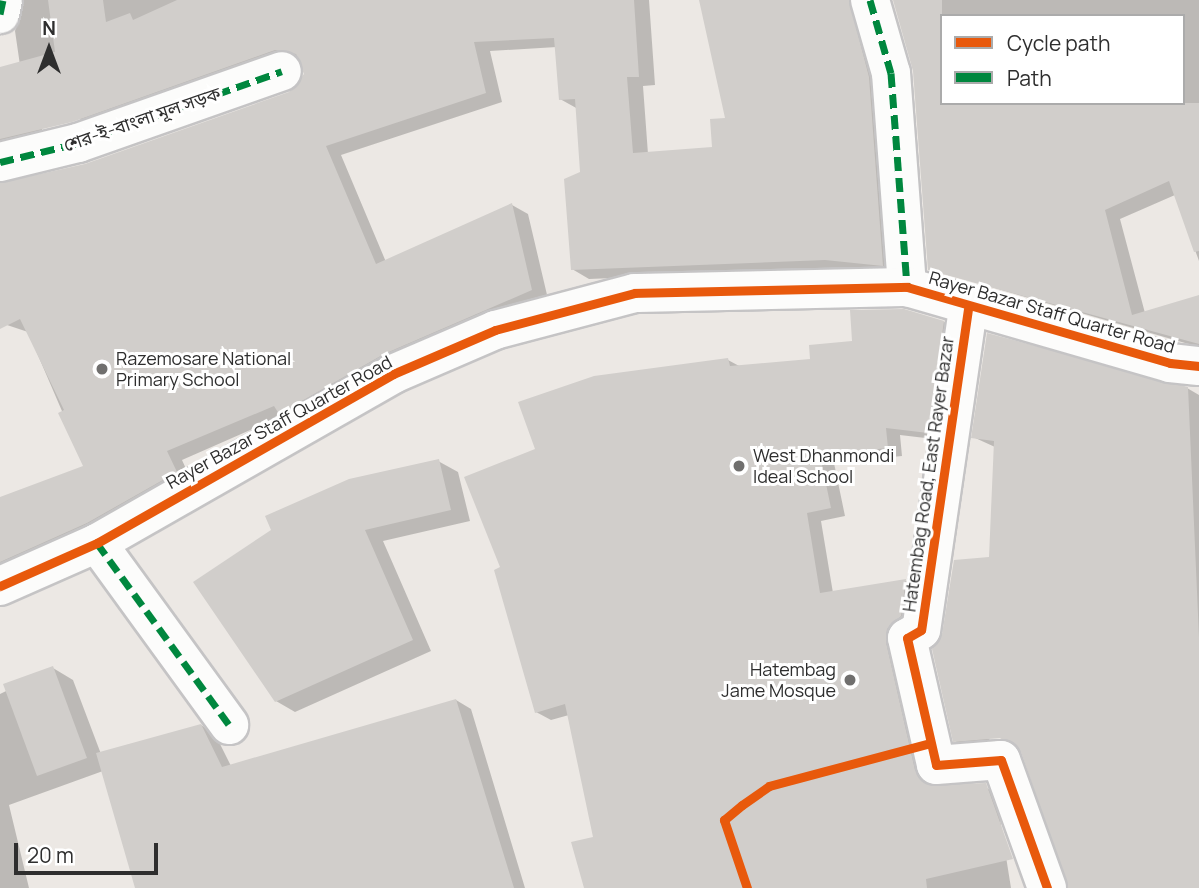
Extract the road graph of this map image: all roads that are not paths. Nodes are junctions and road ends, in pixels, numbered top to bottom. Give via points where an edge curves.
1 (3, 0) edge
2 (870, 0) edge
3 (0, 15) edge
4 (282, 71) dead end
5 (0, 162) edge
6 (907, 287) junction
7 (968, 309) junction
8 (1199, 366) edge
9 (97, 543) junction
10 (0, 586) edge
11 (229, 725) dead end
12 (1047, 888) edge

1 - 3 street
2 - 6 street via 891,73
4 - 5 street, শের-ই-বাংলা মূল সড়ক via 78,143
6 - 7 street, Rayer Bazar Staff Quarter Road
6 - 9 street, Rayer Bazar Staff Quarter Road via 635,293 495,330 393,374
7 - 8 street, Rayer Bazar Staff Quarter Road
7 - 12 street, Hatembag Road, East Rayer Bazar via 921,630 907,638 936,765 1001,760
9 - 10 street, Rayer Bazar Staff Quarter Road
9 - 11 street

